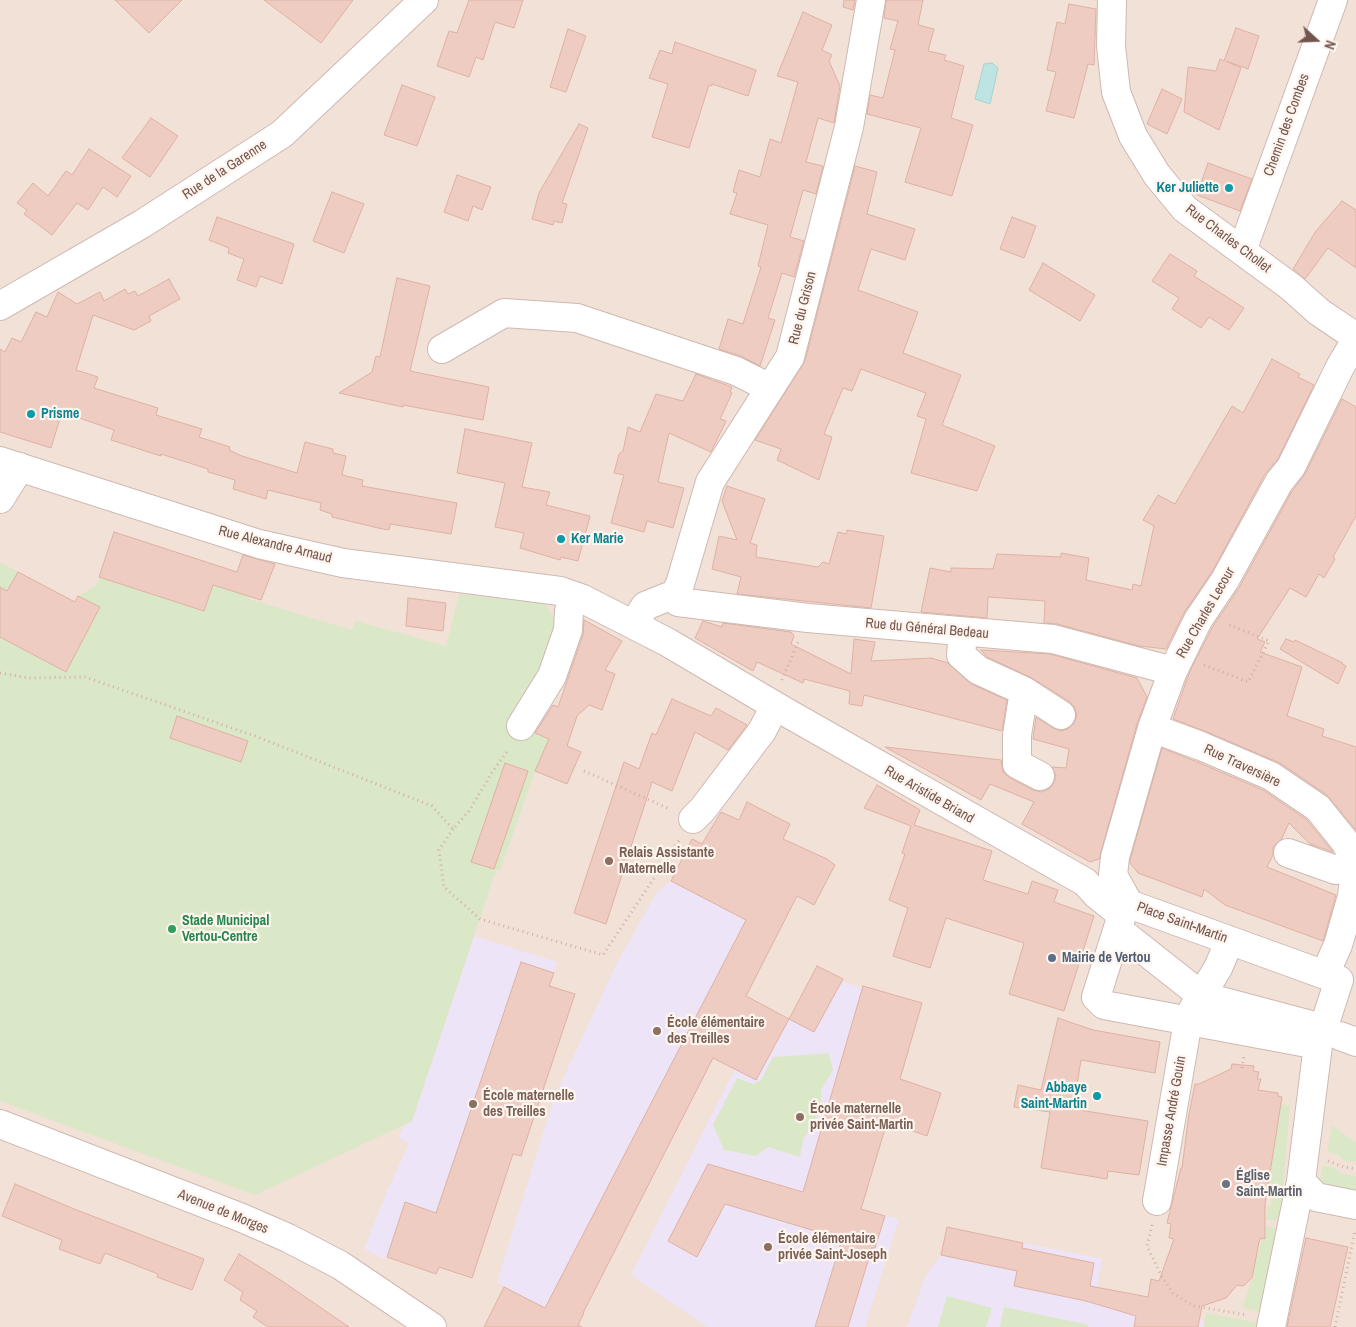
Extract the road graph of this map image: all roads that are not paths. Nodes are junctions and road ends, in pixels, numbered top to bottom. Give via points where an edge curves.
1 (871, 0) edge
2 (1112, 0) edge
3 (1333, 0) edge
4 (420, 1) edge
5 (1242, 251) junction
6 (0, 306) edge
7 (1356, 339) edge
8 (442, 349) dead end
9 (770, 388) junction
10 (10, 464) edge
11 (0, 499) edge
12 (567, 594) junction
13 (676, 598) junction
14 (634, 624) junction
15 (963, 632) junction
16 (667, 642) junction
17 (1184, 666) junction
18 (1024, 691) junction
19 (777, 695) junction
20 (1061, 715) dead end
21 (521, 726) road end
22 (1152, 728) junction
23 (1040, 776) dead end
24 (693, 819) road end
25 (1288, 853) dead end
26 (1352, 867) junction
27 (1113, 875) junction
28 (1085, 882) junction
29 (1125, 918) junction
30 (1224, 954) dead end
31 (1340, 975) edge
32 (1193, 1010) junction
33 (1320, 1034) edge
34 (0, 1124) edge
35 (1301, 1181) junction
36 (1157, 1201) road end
37 (1356, 1206) edge
38 (1271, 1323) edge
39 (432, 1327) edge

1 - 9 street, Rue du Grison via 850,127 790,357
2 - 5 street, Rue Charles Chollet via 1111,46 1116,92 1133,136 1156,175 1185,209
3 - 5 street, Chemin des Combes
4 - 6 street, Rue de la Garenne via 282,134 142,224
5 - 7 street, Rue Charles Chollet
7 - 17 street, Rue Charles Lecour via 1291,467 1198,620
8 - 9 street via 504,313 577,318 736,371
9 - 13 street, Rue du Grison via 710,482
10 - 11 street
10 - 12 street, Rue Alexandre Arnaud via 259,544 343,563
12 - 14 street, Rue Aristide Briand
12 - 21 street via 570,610 568,630 552,676
13 - 14 street via 645,606
13 - 15 street, Rue du Général Bedeau via 808,618
13 - 16 street, Rue du Grison
14 - 16 street, Rue Aristide Briand
15 - 17 street, Rue du Général Bedeau via 1053,639
15 - 18 street via 961,655 978,670
16 - 19 street, Rue Aristide Briand
17 - 22 street, Rue Charles Lecour
18 - 20 street
18 - 23 street via 1017,764
19 - 24 street via 762,731
19 - 28 street, Rue Aristide Briand
22 - 26 street, Rue Traversière via 1271,776 1318,808 1346,843 1353,858
22 - 27 street, Rue Charles Lecour via 1115,857
25 - 26 street via 1336,870
26 - 31 street, Rue Traversière via 1352,896 1338,945
27 - 28 street via 1104,881
27 - 29 street
28 - 29 street, Rue Aristide Briand
29 - 31 street, Place Saint-Martin
29 - 32 street, Rue Aristide Briand
29 - 32 street, Place Saint-Martin via 1096,997 1104,1005
30 - 32 street, Impasse André Gouin
31 - 33 street
32 - 33 street, Place Saint-Martin
32 - 36 street, Impasse André Gouin
33 - 35 street
34 - 39 street, Avenue de Morges via 288,1238 340,1266
35 - 37 street via 1316,1197
35 - 38 street

